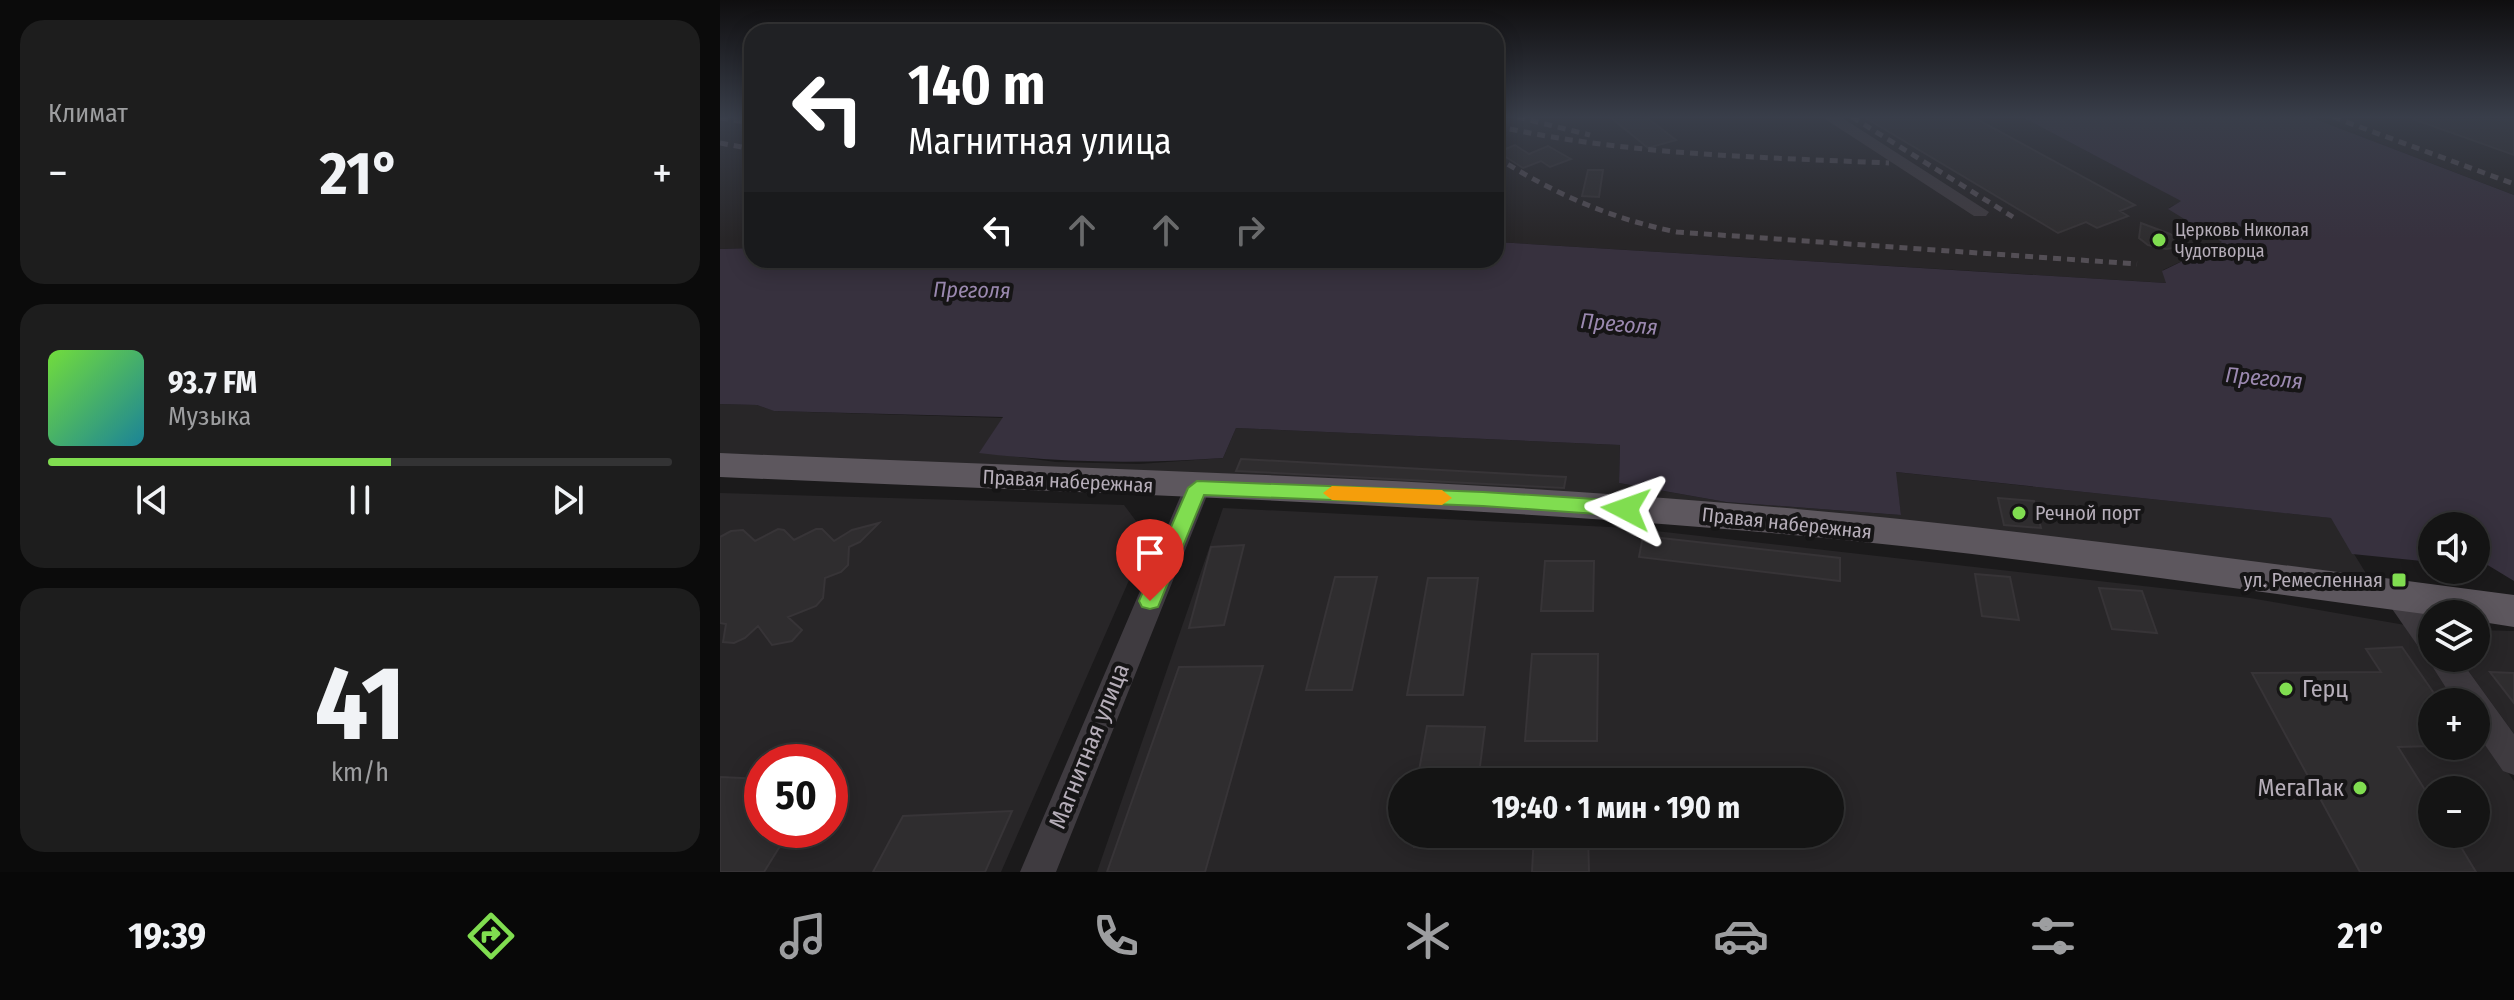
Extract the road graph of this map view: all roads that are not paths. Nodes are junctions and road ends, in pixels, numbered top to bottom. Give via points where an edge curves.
1 (1894, 158) edge
2 (1980, 212) dead end
3 (720, 465) edge
4 (1197, 488) junction
5 (2398, 595) junction
6 (2514, 611) edge
7 (2418, 623) edge
8 (2490, 726) edge
9 (2514, 760) edge
10 (1038, 872) edge

1 - 2 street
3 - 4 main road, Правая набережная
4 - 5 main road, Правая набережная via 1716,515 2065,551
4 - 10 street, Магнитная улица
5 - 6 main road, Правая набережная
5 - 7 street
8 - 9 street

